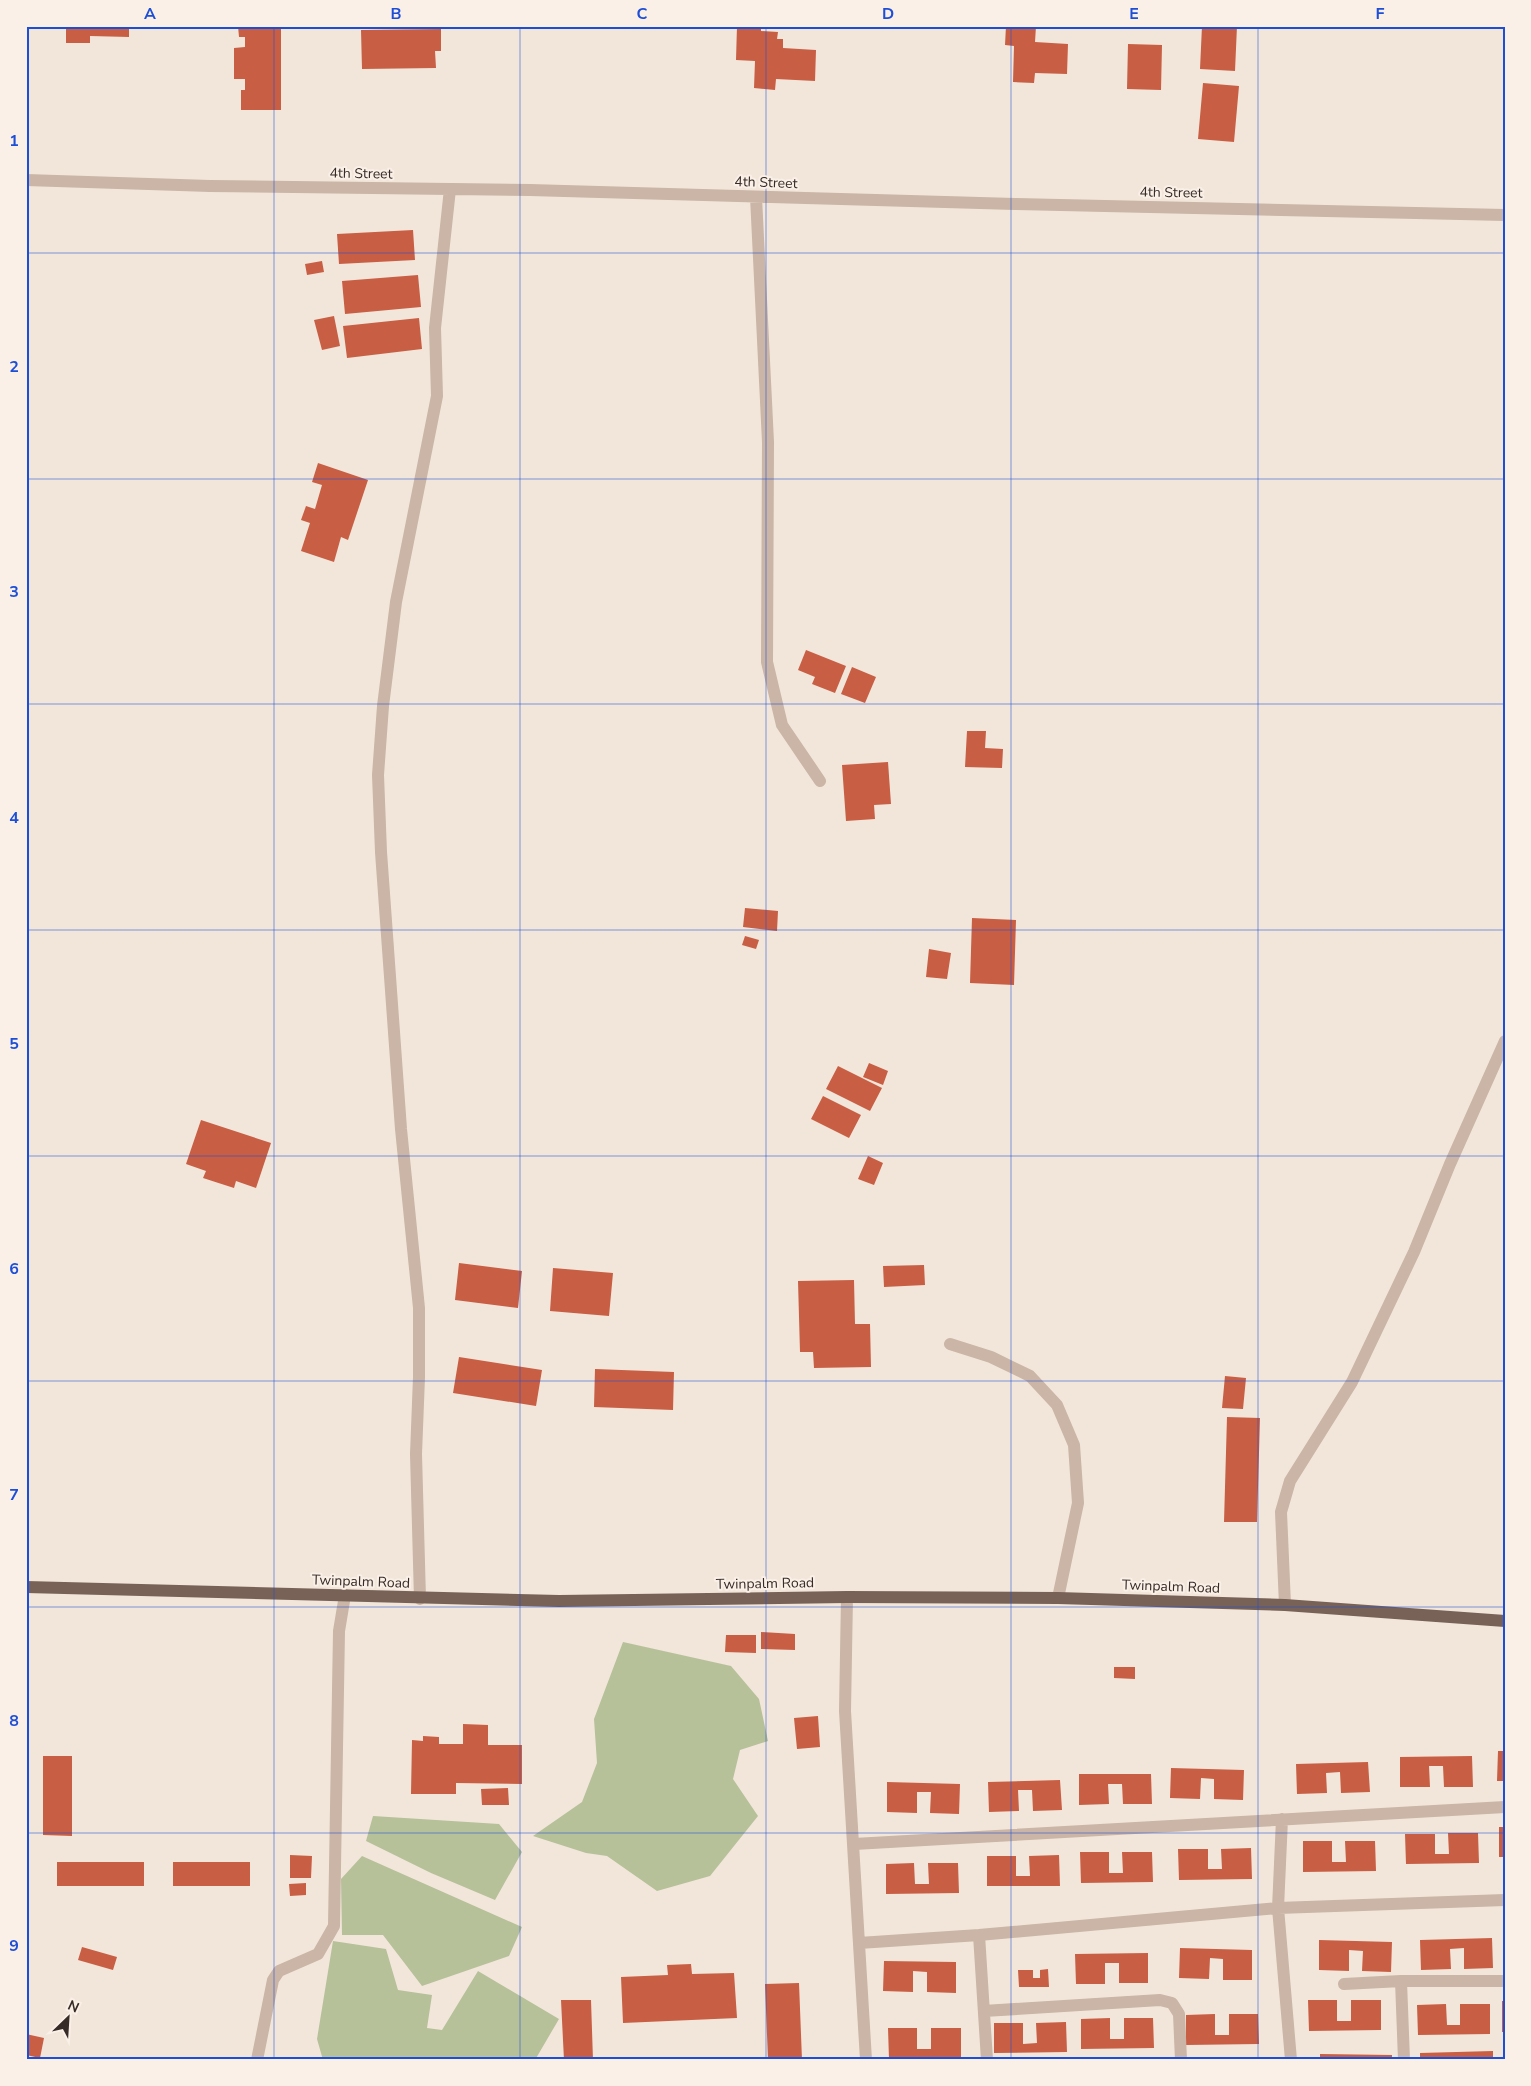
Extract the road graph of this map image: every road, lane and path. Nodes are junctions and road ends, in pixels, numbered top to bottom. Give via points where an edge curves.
1 (26, 180) edge
2 (450, 189) junction
3 (756, 197) junction
4 (1505, 215) edge
5 (820, 781) dead end
6 (1505, 1041) edge
7 (950, 1344) dead end
8 (26, 1587) edge
9 (345, 1595) junction
10 (847, 1597) junction
11 (1058, 1598) junction
12 (420, 1599) junction
13 (1285, 1605) junction
14 (1505, 1620) edge
15 (1505, 1807) edge
16 (1282, 1819) junction
17 (854, 1844) junction
18 (1505, 1900) edge
19 (1278, 1908) junction
20 (979, 1935) junction
21 (859, 1943) junction
22 (1401, 1981) junction
23 (1505, 1981) edge
24 (1344, 1984) dead end
25 (984, 2011) junction
26 (257, 2060) edge
27 (866, 2060) edge
28 (987, 2060) edge
29 (1181, 2060) edge
30 (1291, 2060) edge
31 (1404, 2060) edge

1 - 2 street, 4th Street
2 - 3 street, 4th Street
2 - 12 street via 436,328 437,396 396,602 378,774 400,1129 419,1308 416,1454
3 - 4 street, 4th Street
3 - 5 street via 768,442 766,662 782,725
6 - 13 street via 1414,1252 1352,1382 1290,1481 1281,1512
7 - 11 street via 991,1356 1030,1376 1057,1405 1074,1445 1078,1503
8 - 9 main road, Twinpalm Road
9 - 12 main road, Twinpalm Road
9 - 26 street via 339,1631 334,1926 318,1954 278,1971 273,1980
10 - 11 main road, Twinpalm Road
10 - 12 main road, Twinpalm Road via 559,1601
10 - 17 street via 845,1711
11 - 13 main road, Twinpalm Road
13 - 14 main road, Twinpalm Road
15 - 16 street
16 - 17 street
16 - 19 street
17 - 21 street
18 - 19 street
19 - 20 street
19 - 30 street
20 - 21 street
20 - 25 street
21 - 27 street
22 - 23 street
22 - 24 street
22 - 31 street
25 - 28 street
25 - 29 street via 1160,2000 1172,2003 1179,2014

